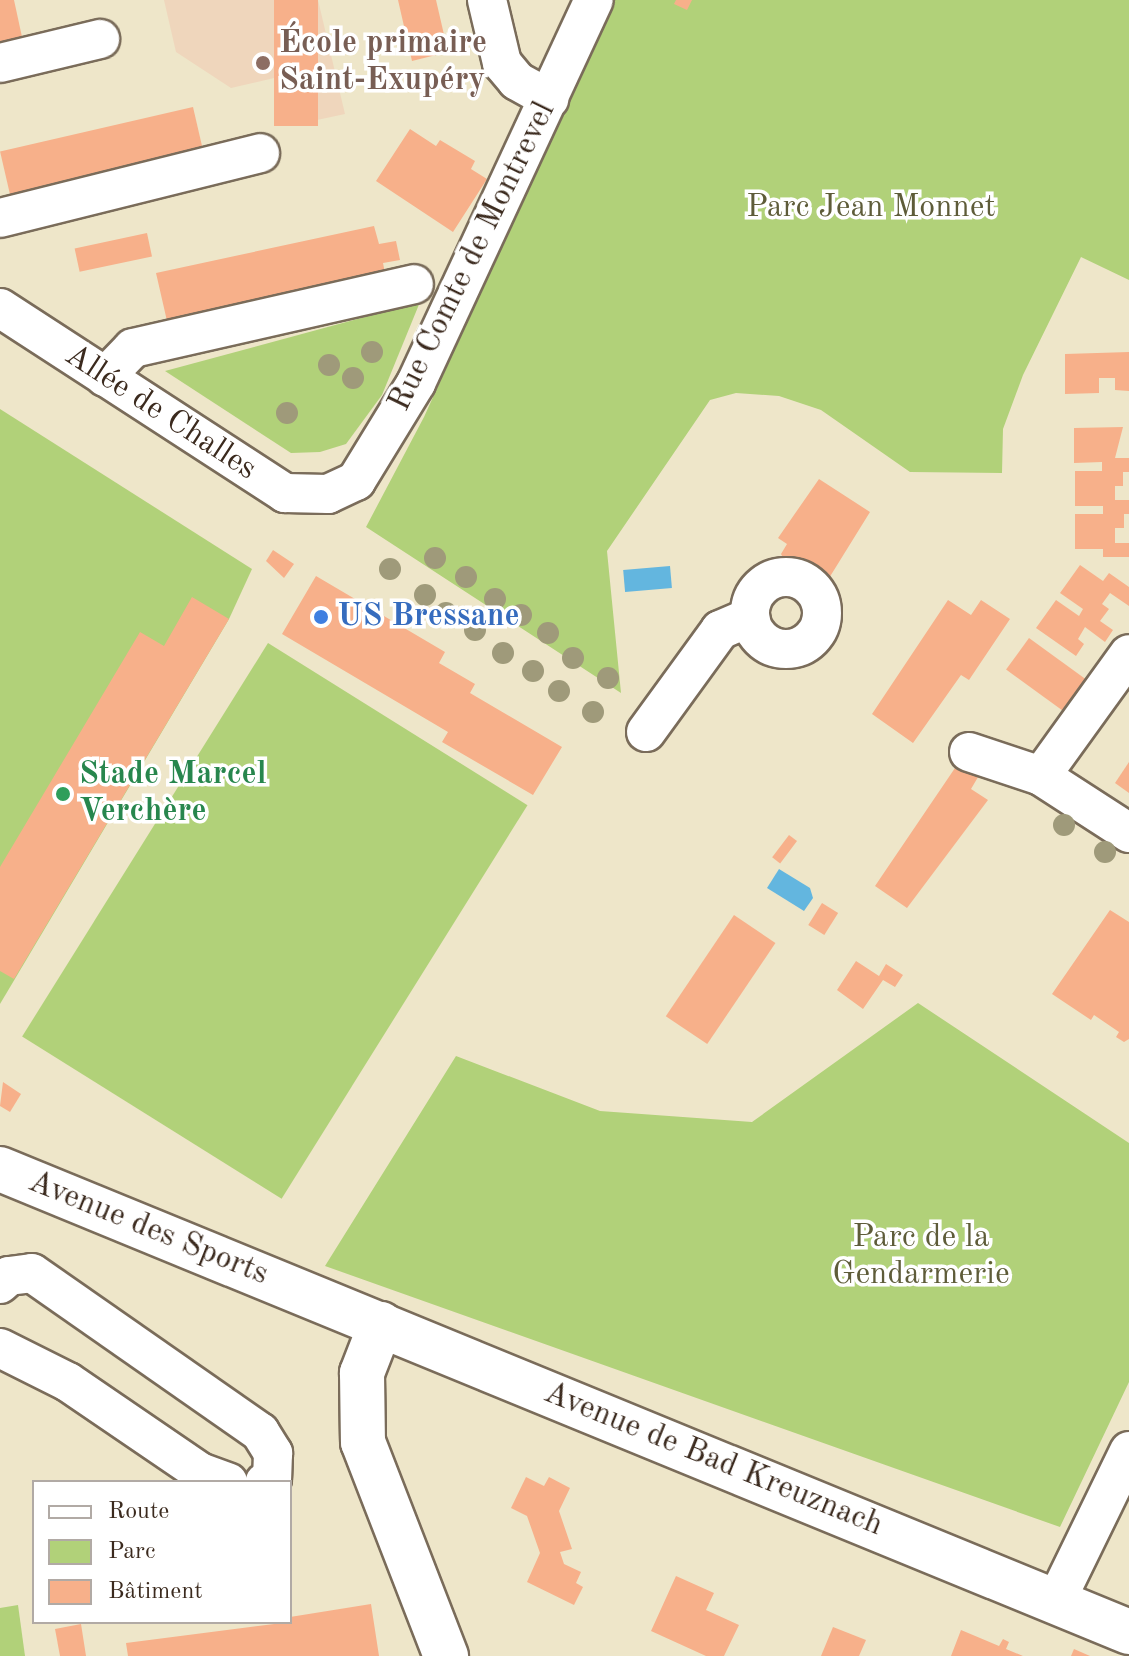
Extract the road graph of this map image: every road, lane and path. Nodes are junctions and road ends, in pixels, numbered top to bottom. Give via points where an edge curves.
1 (487, 0) edge
2 (594, 0) edge
3 (100, 39) dead end
4 (0, 63) edge
5 (549, 99) junction
6 (260, 153) dead end
7 (0, 218) edge
8 (414, 284) dead end
9 (0, 308) edge
10 (105, 377) junction
11 (328, 494) joint
12 (750, 617) dead end
13 (1129, 654) edge
14 (646, 732) dead end
15 (969, 752) dead end
16 (1041, 776) junction
17 (1129, 833) edge
18 (0, 1169) edge
19 (0, 1284) edge
20 (296, 1288) joint
21 (381, 1324) junction
22 (0, 1348) edge
23 (1129, 1451) edge
24 (222, 1480) edge
25 (270, 1480) edge
26 (1056, 1601) junction
27 (1129, 1632) edge
28 (446, 1656) edge

1 - 5 street via 502,63 517,81
2 - 5 street, Rue Comte de Montrevel
3 - 4 street
5 - 11 street, Rue Comte de Montrevel via 416,383 370,464 356,481
6 - 7 street
8 - 10 street via 133,348
9 - 10 street, Allée de Challes
10 - 11 street, Allée de Challes via 285,493
12 - 14 street via 720,630
13 - 16 street
15 - 16 street
16 - 17 street
18 - 20 main road, Avenue des Sports
19 - 25 street via 9,1276 32,1273 260,1432 273,1453
20 - 21 main road, Avenue de Bad Kreuznach
21 - 26 main road, Avenue de Bad Kreuznach
21 - 28 main road via 362,1373 363,1442
22 - 24 street via 68,1382 200,1472
23 - 26 street
26 - 27 main road, Avenue de Bad Kreuznach

